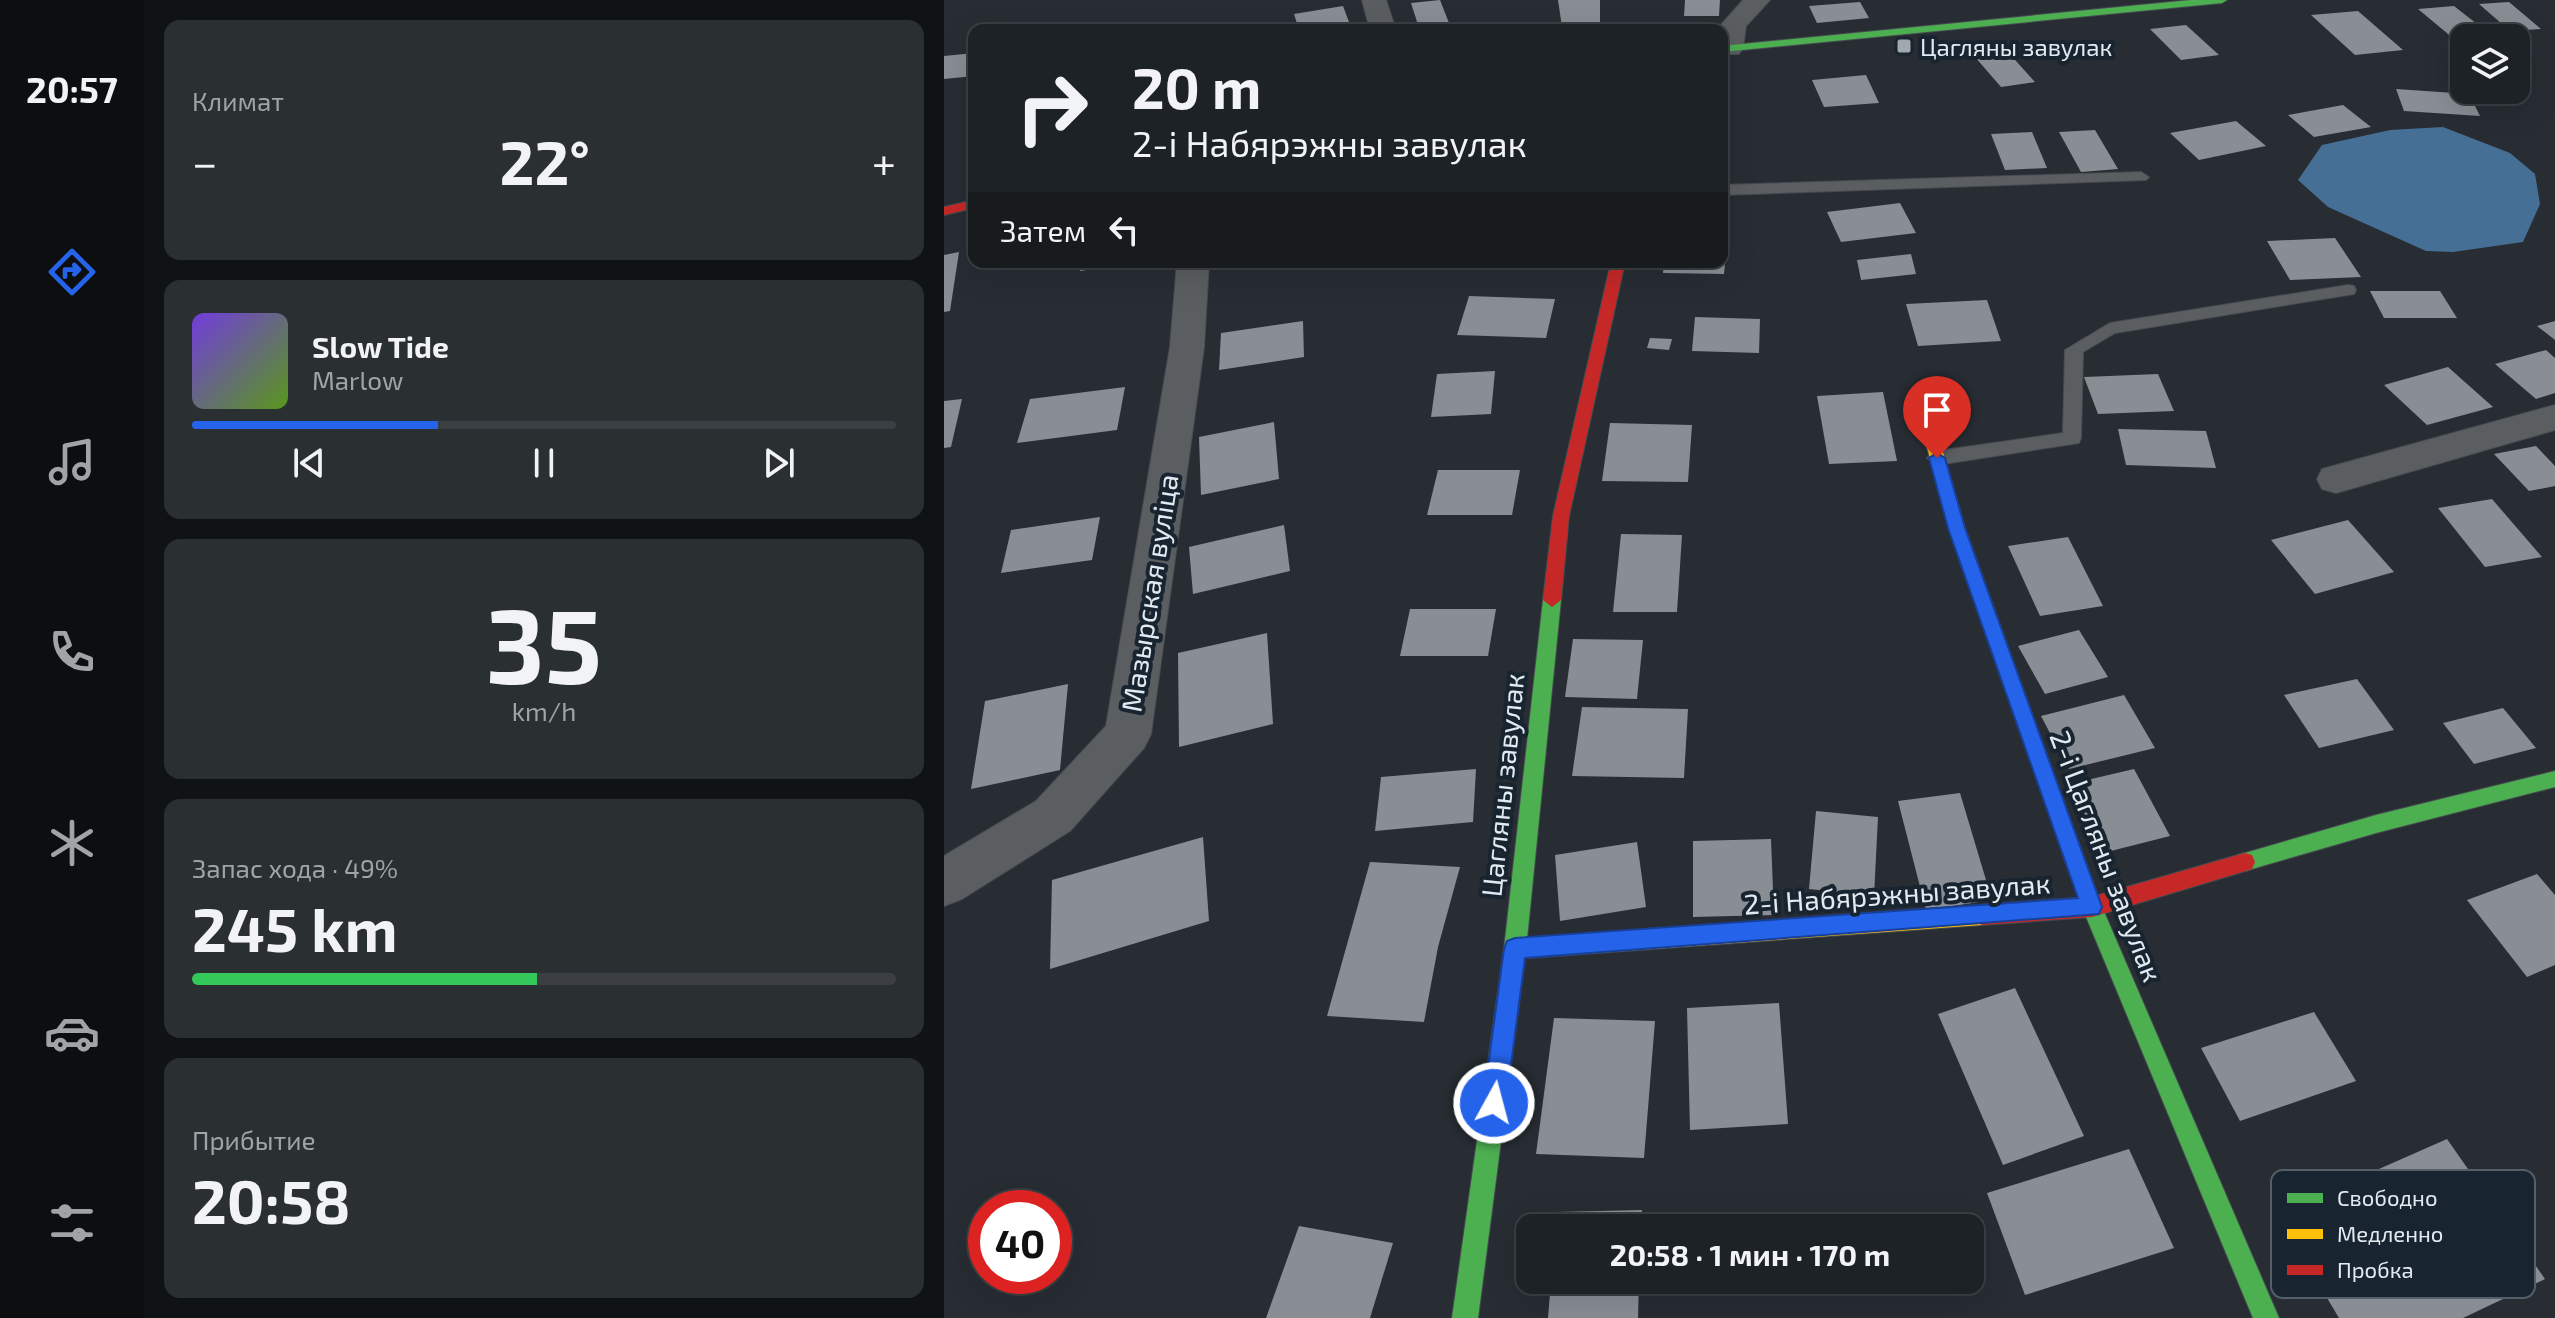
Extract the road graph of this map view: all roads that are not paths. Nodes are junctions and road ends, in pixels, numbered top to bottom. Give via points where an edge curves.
1 (1374, 0) edge
2 (1758, 0) edge
3 (2222, 0) edge
4 (1381, 24) edge
5 (1728, 38) edge
6 (1728, 48) edge
7 (2141, 177) dead end
8 (1728, 190) edge
9 (968, 205) edge
10 (944, 211) edge
11 (1193, 268) edge
12 (1617, 268) edge
13 (2348, 290) dead end
14 (1922, 404) dead end
15 (2555, 417) edge
16 (1937, 458) junction
17 (2336, 479) dead end
18 (2555, 779) edge
19 (944, 883) edge
20 (2092, 907) junction
21 (1515, 949) junction
22 (1465, 1318) edge
23 (2266, 1318) edge

1 - 4 street
2 - 5 street
3 - 6 street
7 - 8 lane
9 - 10 street
11 - 19 street, Мазырская вуліца via 1187,347 1128,734 1053,816
12 - 21 street, Цагляны завулак via 1561,516
13 - 16 lane via 2110,328 2074,350 2072,438
14 - 16 street, 2-і Цагляны завулак
15 - 17 street
16 - 20 street, 2-і Цагляны завулак
18 - 20 street, 2-і Набярэжны завулак via 2376,824
20 - 21 street, 2-і Набярэжны завулак
20 - 23 street, 2-і Цагляны завулак
21 - 22 street, Цагляны завулак

